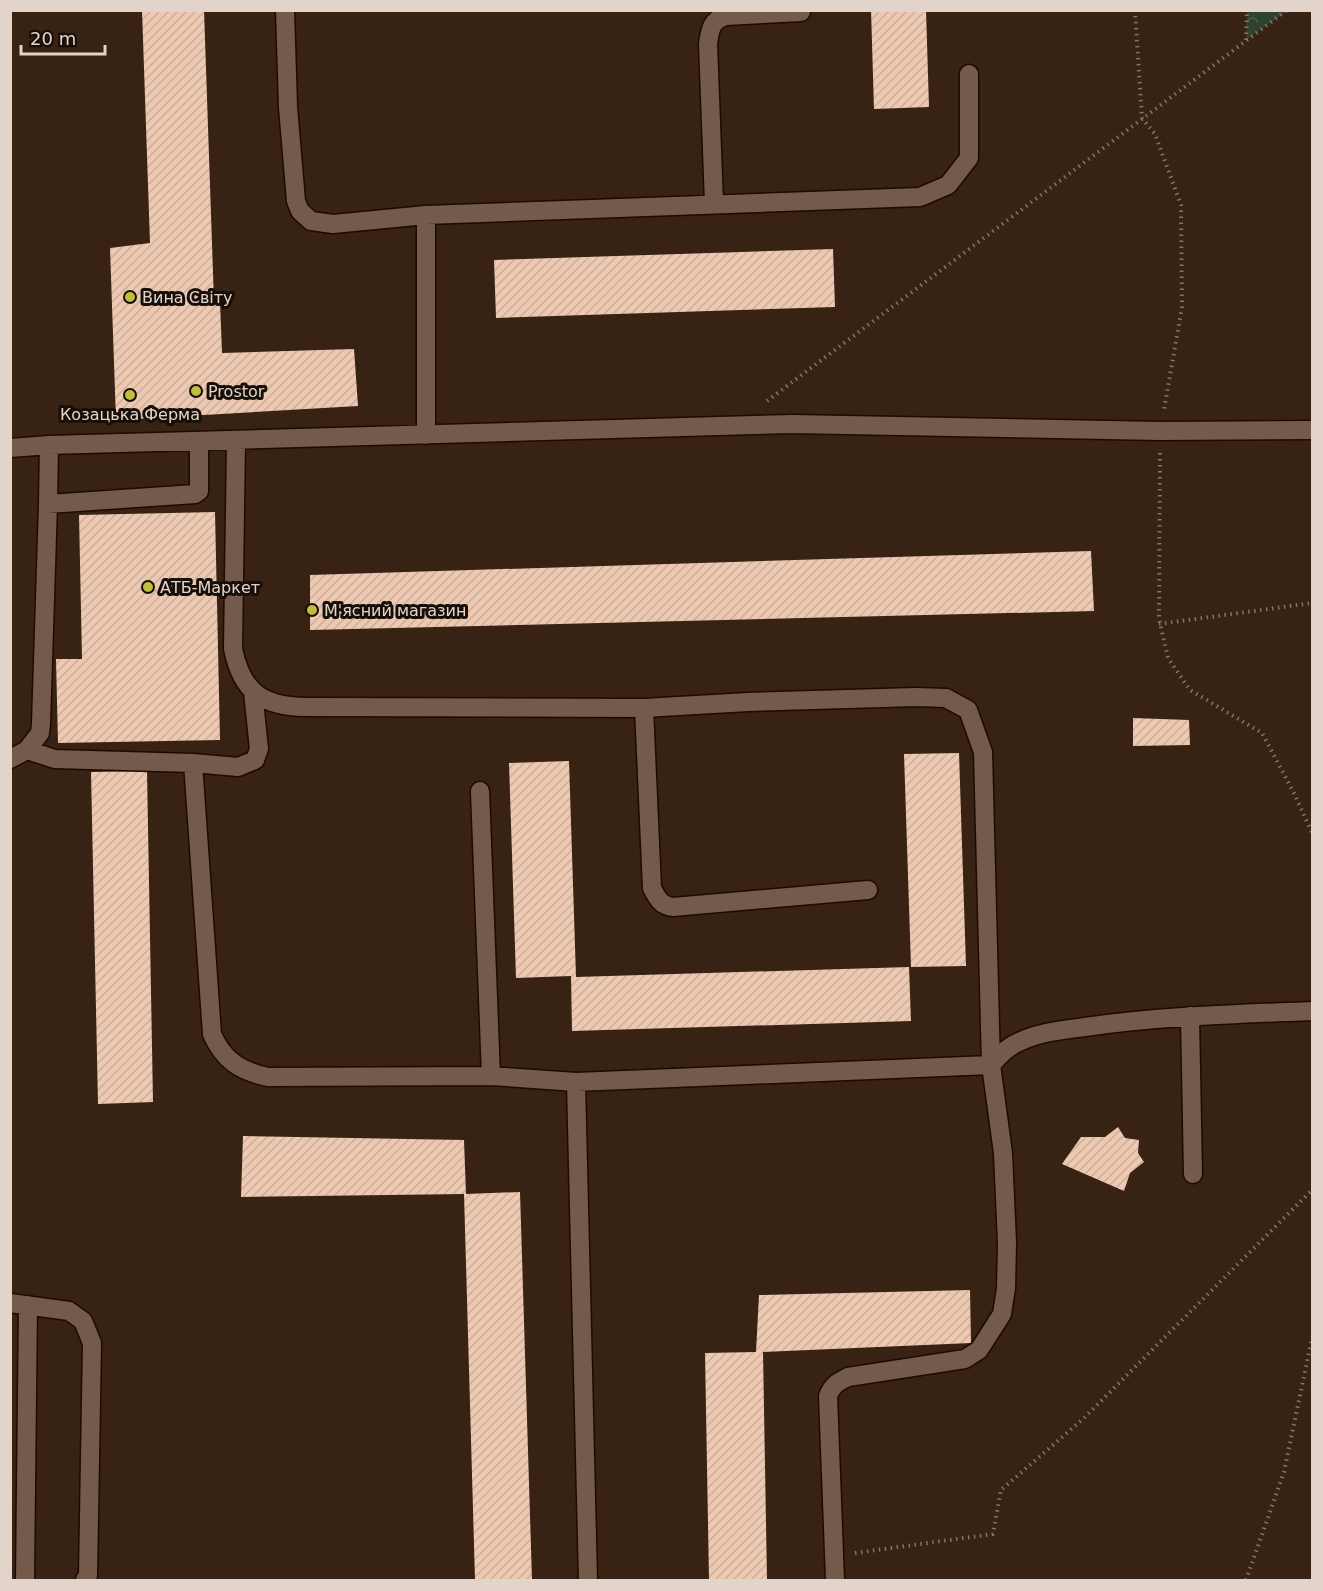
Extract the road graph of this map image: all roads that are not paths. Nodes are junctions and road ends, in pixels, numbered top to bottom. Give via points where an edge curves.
1 (285, 10) edge
2 (801, 12) dead end
3 (969, 74) dead end
4 (714, 203) junction
5 (426, 215) junction
6 (1312, 430) edge
7 (426, 435) junction
8 (199, 441) junction
9 (236, 441) junction
10 (49, 445) junction
11 (10, 448) edge
12 (48, 504) junction
13 (253, 692) junction
14 (644, 708) junction
15 (27, 750) junction
16 (10, 759) edge
17 (193, 763) junction
18 (480, 791) dead end
19 (868, 890) dead end
20 (1312, 1011) edge
21 (1190, 1016) junction
22 (991, 1065) junction
23 (491, 1076) junction
24 (576, 1082) junction
25 (1193, 1174) dead end
26 (19, 1304) edge
27 (25, 1581) edge
28 (86, 1581) edge
29 (588, 1581) edge
30 (835, 1581) edge

1 - 5 lane via 288,107 300,211 311,221 333,224
2 - 4 lane via 726,16 713,24 708,44
3 - 4 lane via 969,158 948,185 920,197
4 - 5 lane
5 - 7 lane
6 - 7 lane via 804,424
7 - 9 lane
8 - 9 lane
8 - 10 lane
8 - 12 lane via 200,483 195,494
9 - 13 lane via 233,649 238,670
10 - 11 lane
10 - 12 lane
12 - 15 lane via 41,724 40,733
13 - 14 lane via 283,707
13 - 17 lane via 259,749 255,760 238,767
14 - 19 lane via 652,888 657,898 673,907
14 - 22 lane via 946,698 968,710 983,752
15 - 16 lane
15 - 17 lane via 55,759
17 - 23 lane via 212,1034 219,1050 232,1062 268,1077
18 - 23 lane
20 - 21 lane
21 - 22 lane via 1053,1032 1019,1041
21 - 25 lane
22 - 24 lane
22 - 30 lane via 1007,1232 1002,1314 979,1350 965,1359 848,1377 830,1390
23 - 24 lane
24 - 29 lane
26 - 27 lane
26 - 28 lane via 69,1311 82,1321 92,1343

